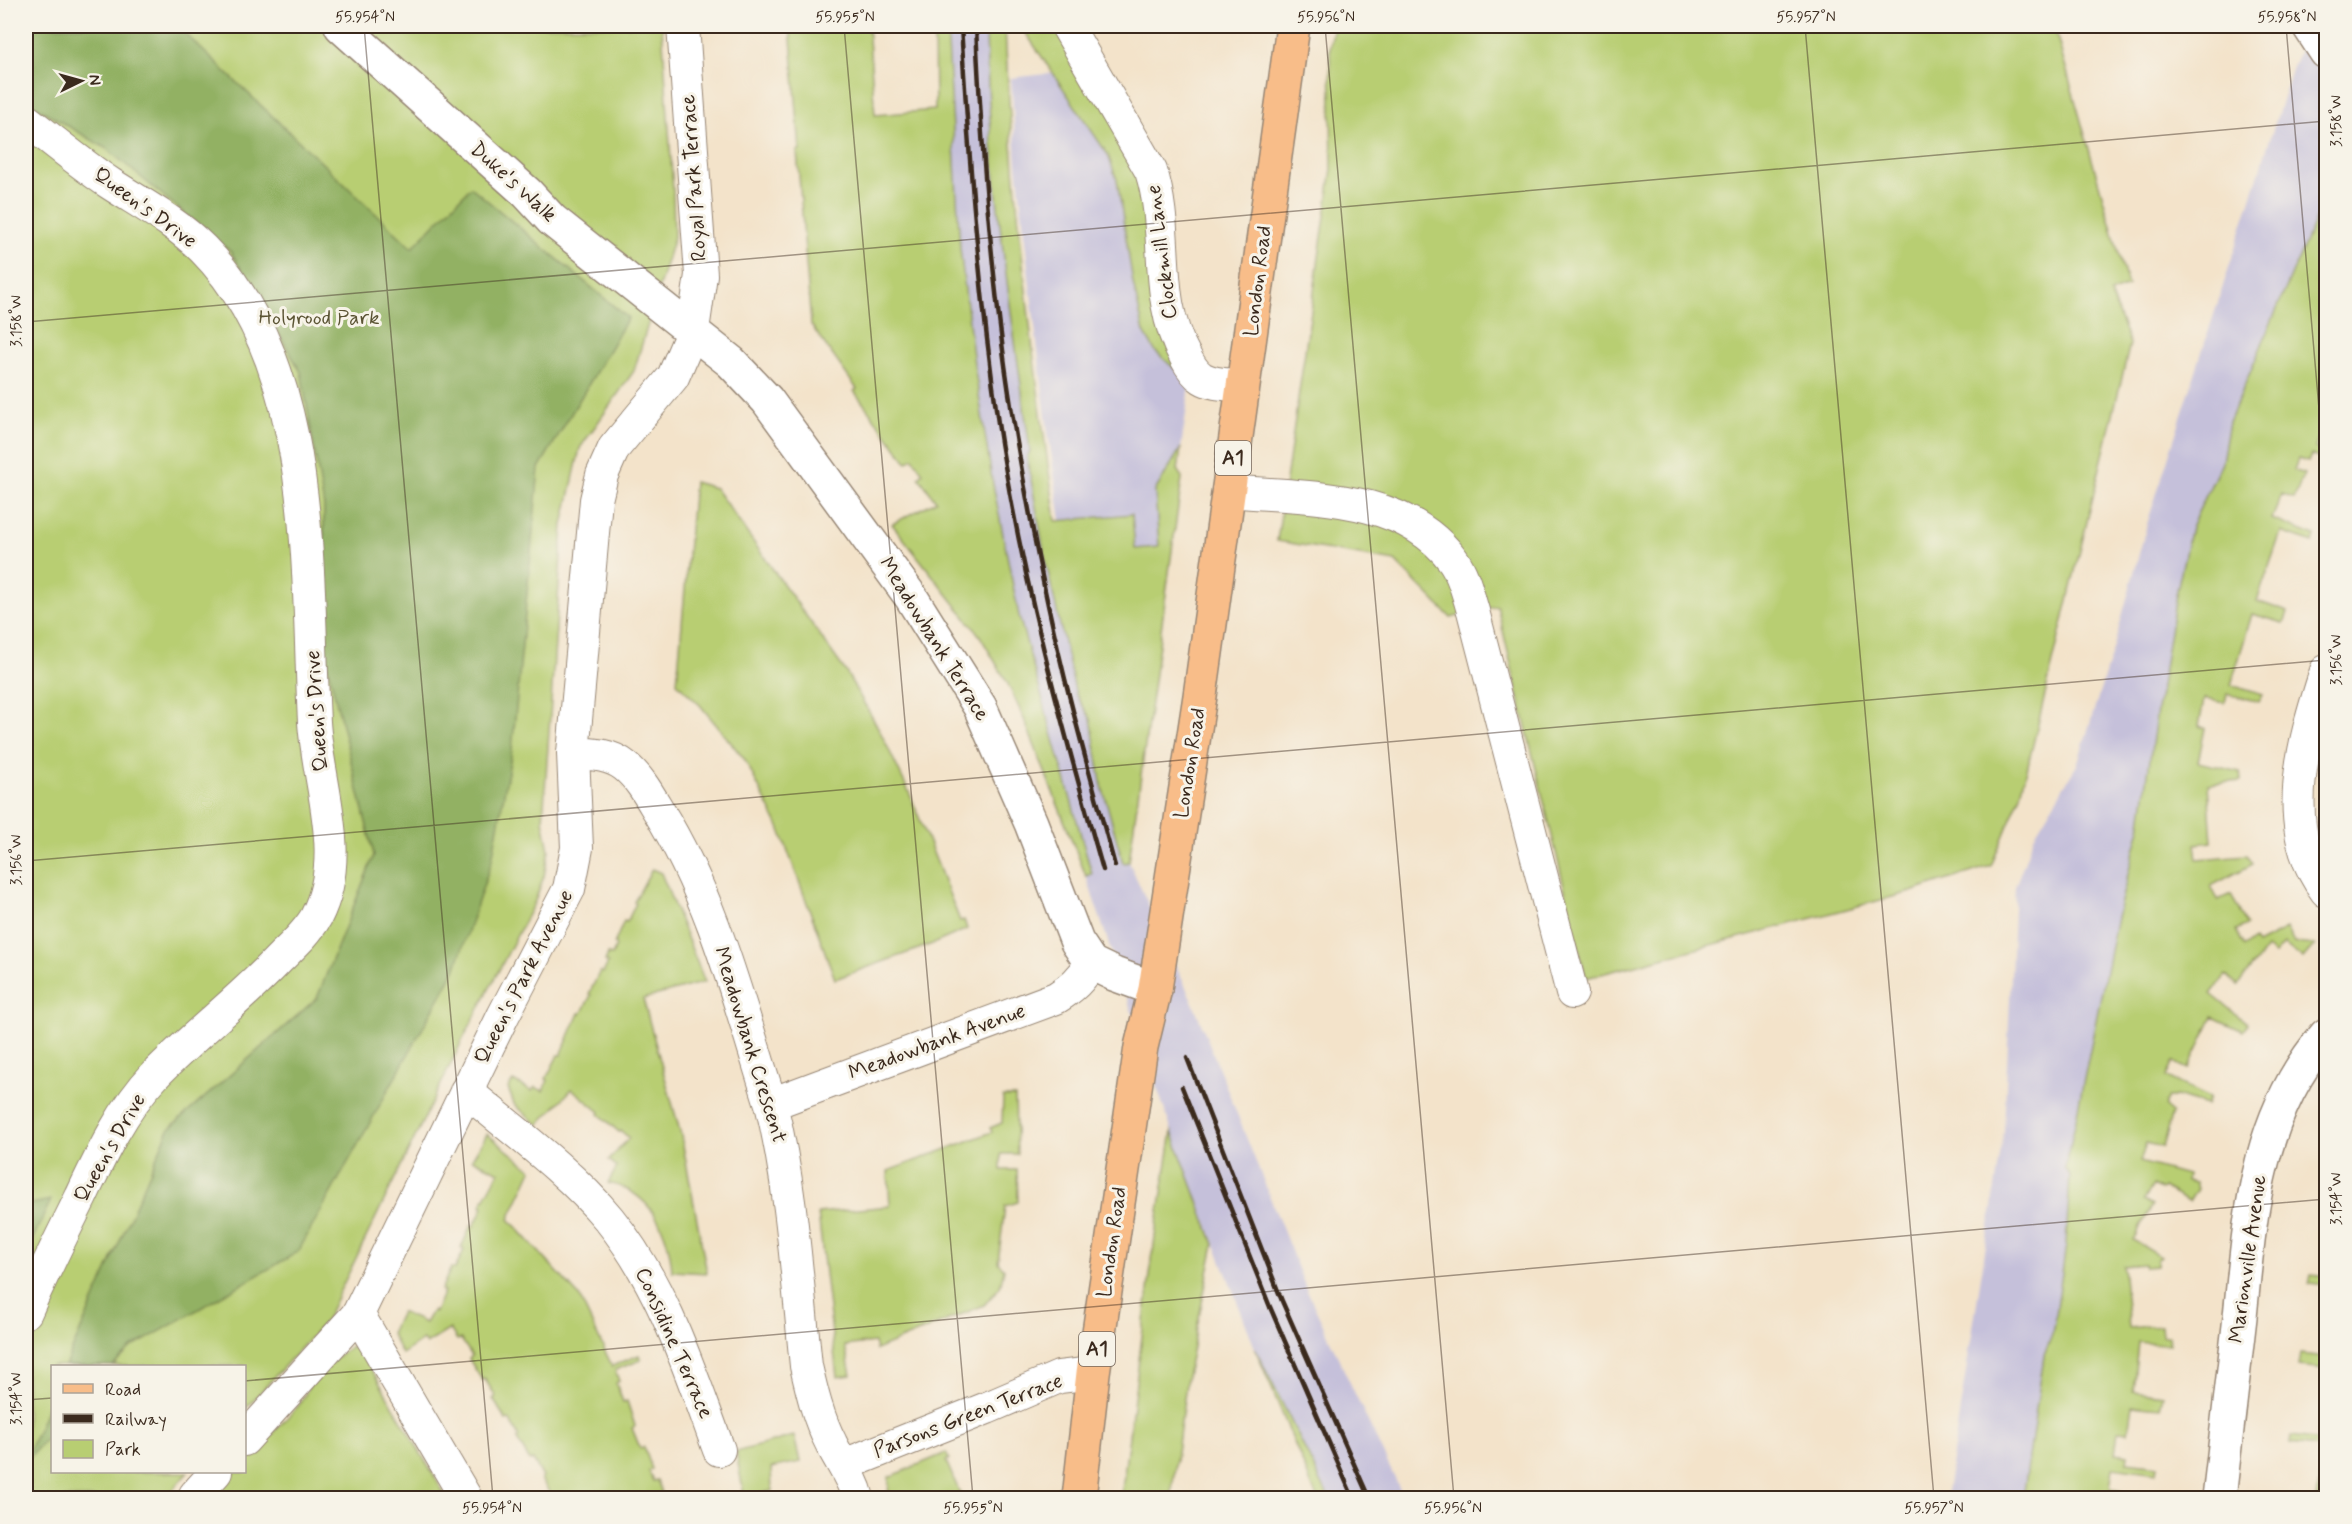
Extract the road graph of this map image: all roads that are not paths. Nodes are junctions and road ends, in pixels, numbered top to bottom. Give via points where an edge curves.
1 (341, 26) edge
2 (683, 26) edge
3 (1067, 26) edge
4 (1293, 26) edge
5 (2309, 26) edge
6 (2326, 52) edge
7 (26, 120) edge
8 (693, 330) junction
9 (1243, 386) junction
10 (1228, 491) junction
11 (2326, 671) edge
12 (573, 753) junction
13 (2326, 891) edge
14 (1091, 963) junction
15 (1155, 989) junction
16 (1572, 993) dead end
17 (2326, 1035) edge
18 (466, 1091) junction
19 (771, 1104) junction
20 (26, 1312) edge
21 (358, 1314) junction
22 (1093, 1372) junction
23 (246, 1438) edge
24 (719, 1450) dead end
25 (843, 1465) junction
26 (215, 1473) edge
27 (195, 1495) dead end
28 (466, 1498) edge
29 (858, 1498) edge
30 (1079, 1498) edge
31 (2219, 1498) edge

1 - 8 street, Duke's Walk via 552,219
2 - 8 street, Royal Park Terrace via 701,275
3 - 9 street, Clockmill Lane via 1151,171 1158,197 1165,297 1173,334 1200,377
4 - 9 main road, London Road / A1
5 - 6 street
7 - 20 street, Queen's Drive via 107,181 176,226 203,250 242,300 262,339 290,422 303,514 315,735 331,843 328,885 313,922 266,973 136,1098 103,1151
8 - 12 street, Queen's Park Avenue via 673,377 614,448 602,475 596,500
8 - 14 street, Meadowbank Terrace via 767,400 948,653 980,707 1077,942
9 - 10 main road, London Road / A1
10 - 15 main road, London Road / A1
10 - 16 street via 1368,506 1411,522 1454,561 1466,585
11 - 13 street via 2307,744 2297,805 2303,844
12 - 18 street, Queen's Park Avenue via 577,848 569,890
12 - 19 street, Meadowbank Crescent via 606,756 629,770 650,796 688,861
14 - 15 street
14 - 19 street, Meadowbank Avenue via 1082,979 1056,998
15 - 22 main road, London Road / A1 via 1141,1047
17 - 31 street, Marionville Avenue via 2289,1089 2258,1172 2248,1230
18 - 21 street, Queen's Park Avenue
18 - 24 street, Considine Terrace via 575,1184 617,1229 665,1314
19 - 25 street, Meadowbank Crescent via 785,1171 809,1380 826,1433
21 - 23 street, Queen's Park Avenue
21 - 28 street
22 - 25 street, Parsons Green Terrace via 1059,1377
22 - 30 main road, London Road / A1
25 - 29 street, Meadowbank Crescent
26 - 27 street

